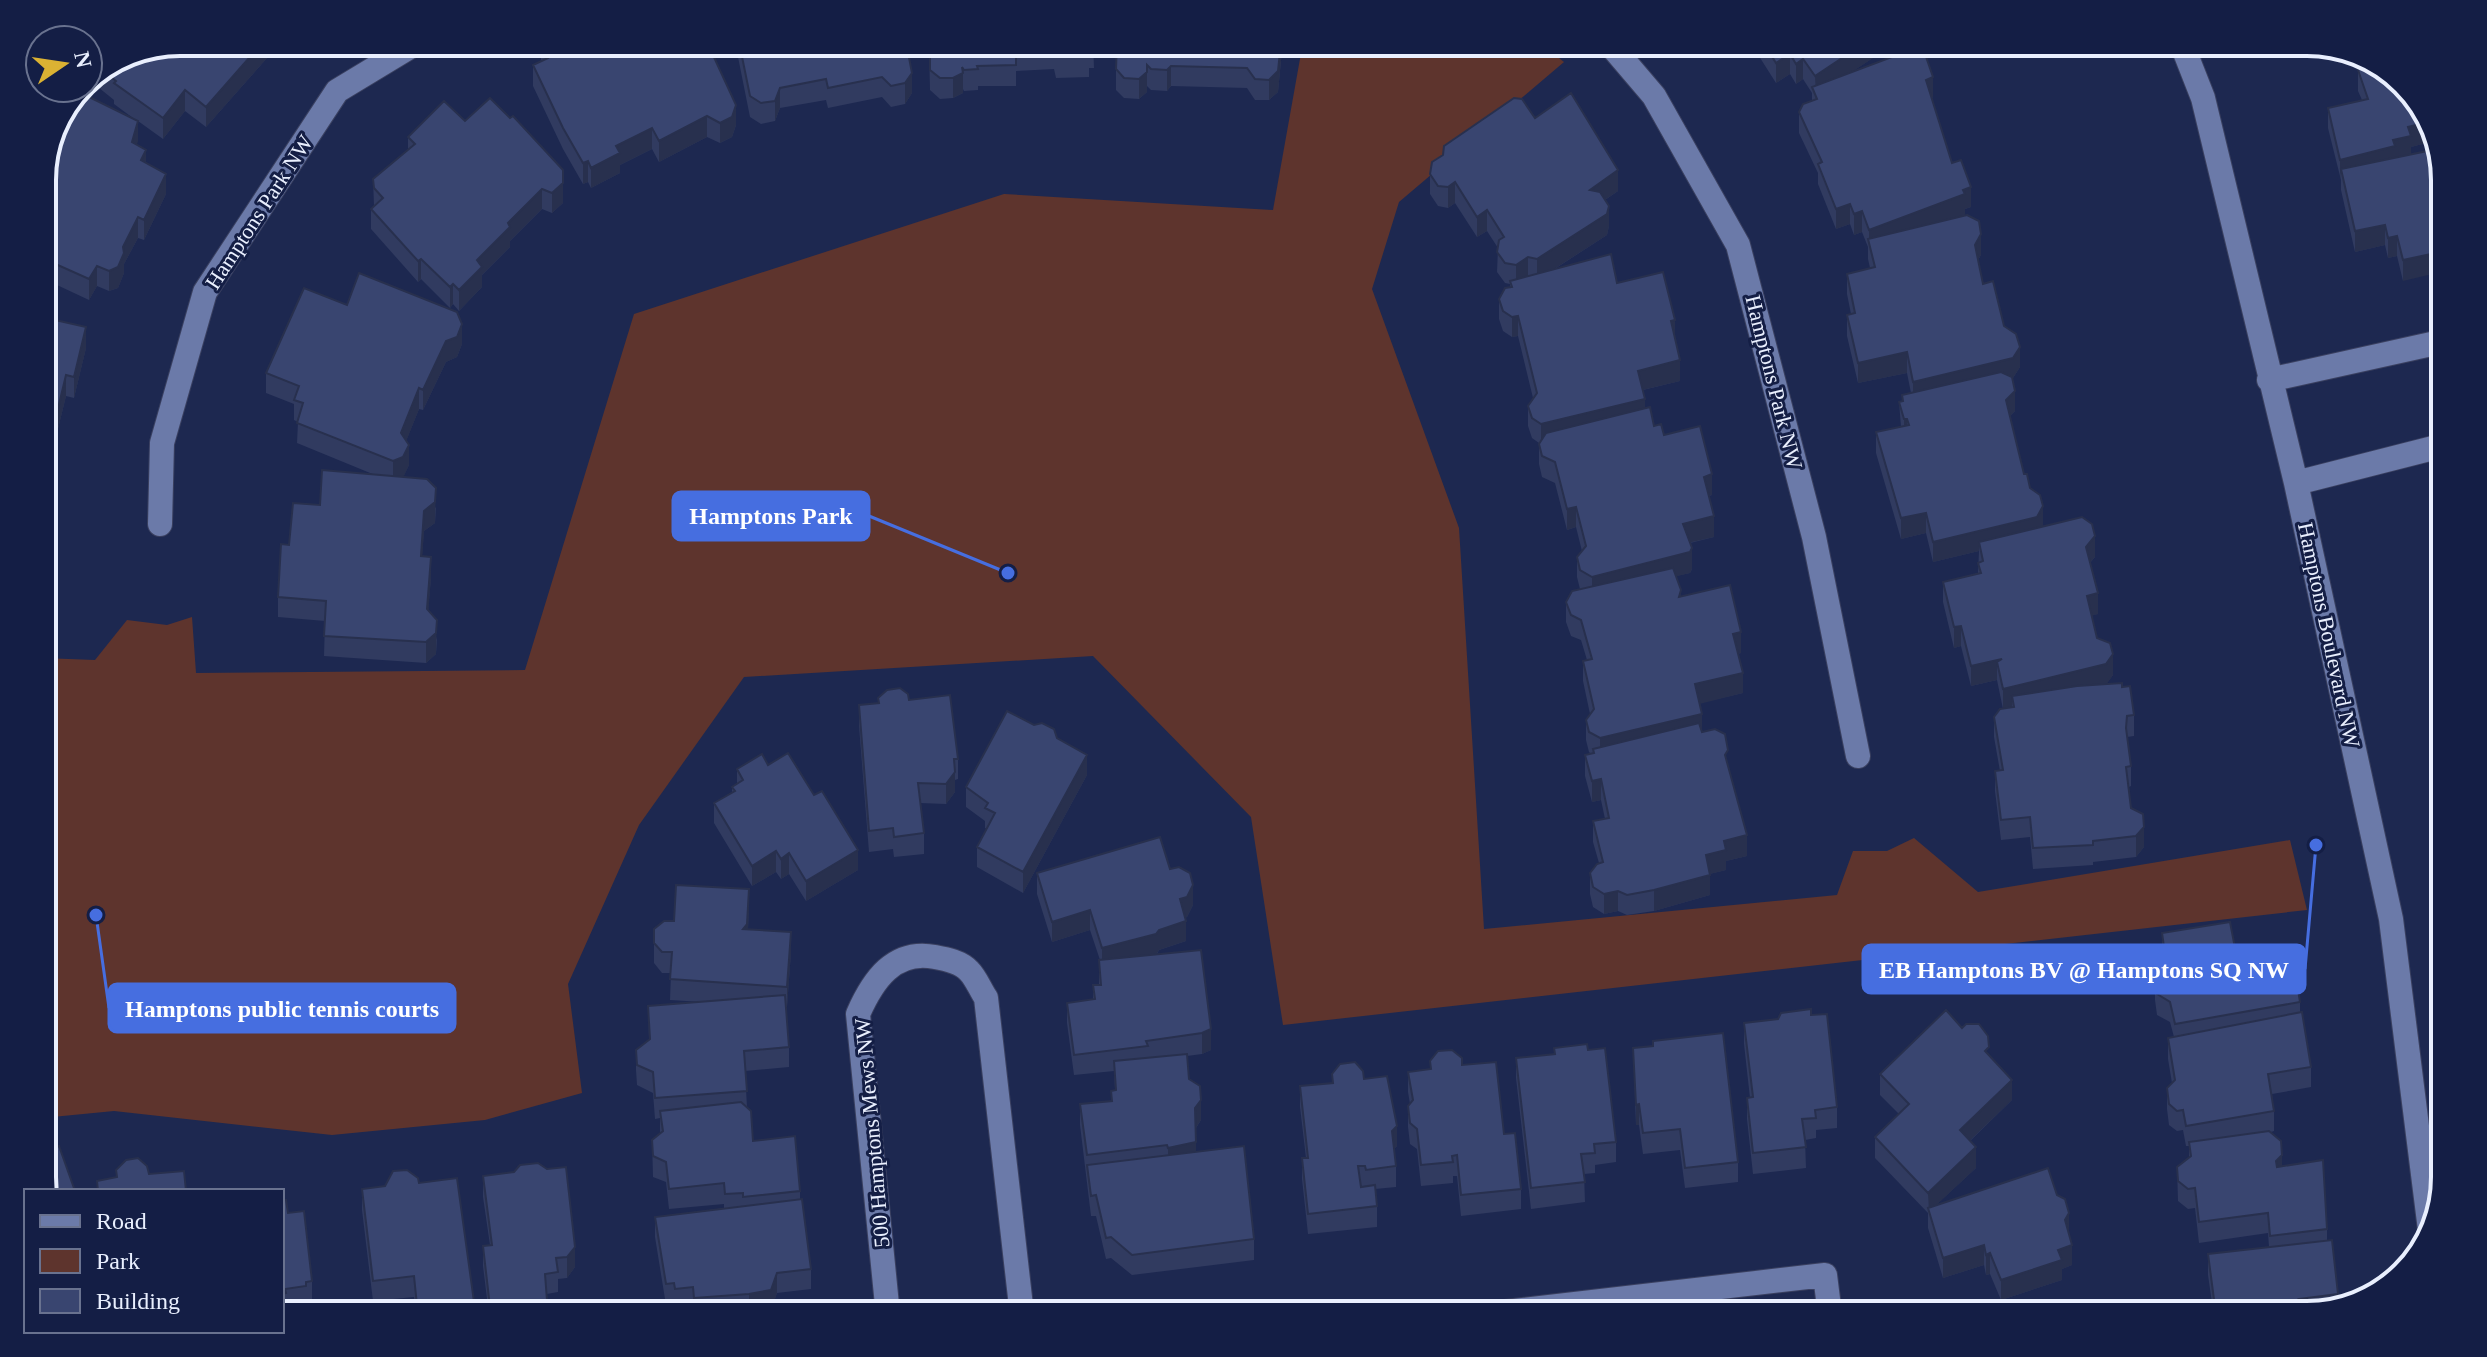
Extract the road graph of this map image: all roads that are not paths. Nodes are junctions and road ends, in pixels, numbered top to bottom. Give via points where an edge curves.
1 (395, 56) edge
2 (1620, 56) edge
3 (2186, 56) edge
4 (2431, 344) edge
5 (2269, 380) junction
6 (2431, 449) edge
7 (2296, 483) junction
8 (160, 524) dead end
9 (1858, 756) dead end
10 (2427, 1208) edge
11 (887, 1301) edge
12 (1020, 1301) edge
13 (1600, 1301) edge
14 (1828, 1301) edge

1 - 8 street, Hamptons Park NW via 337,91 205,292 162,443
2 - 9 street, Hamptons Park NW via 1654,96 1738,245 1814,537
3 - 5 street, Hamptons Boulevard NW via 2203,98
4 - 5 street
5 - 7 street, Hamptons Boulevard NW
6 - 7 street
7 - 10 street, Hamptons Boulevard NW via 2391,919
11 - 12 street, 500 Hamptons Mews NW via 858,1014 872,983 895,962 919,954 968,970 986,998
13 - 14 street via 1825,1275

